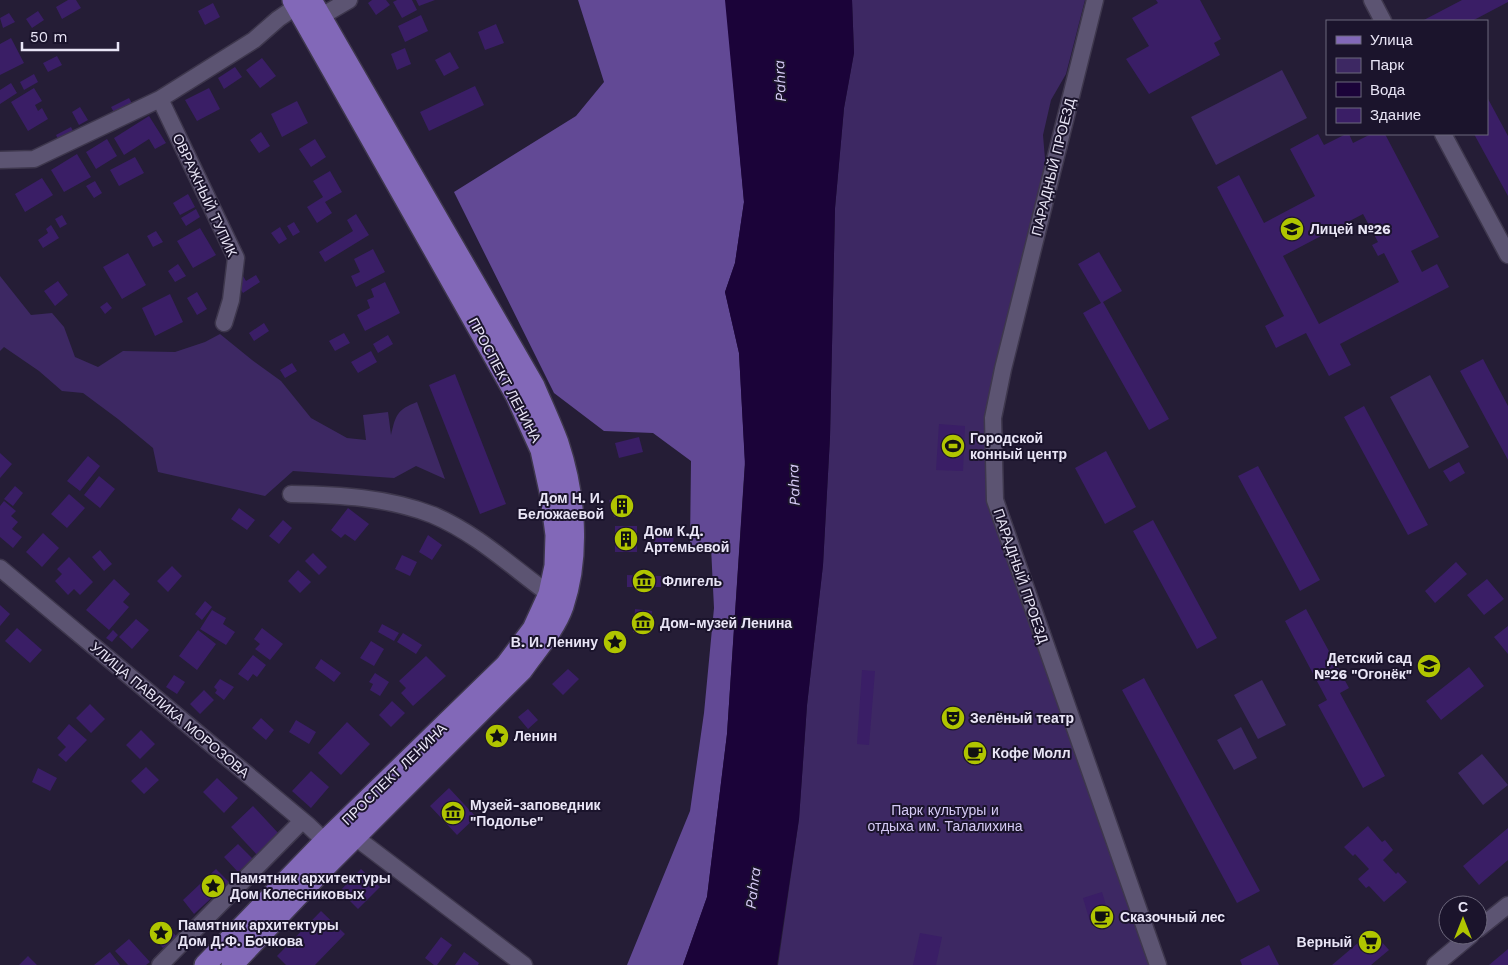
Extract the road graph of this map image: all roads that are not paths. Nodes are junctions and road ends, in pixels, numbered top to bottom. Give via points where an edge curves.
1 (349, 0) edge
2 (1095, 0) edge
3 (1372, 0) edge
4 (305, 6) edge
5 (1382, 20) edge
6 (160, 99) junction
7 (1444, 135) edge
8 (0, 160) edge
9 (1508, 255) edge
10 (224, 324) dead end
11 (291, 494) dead end
12 (0, 568) edge
13 (549, 594) junction
14 (302, 821) junction
15 (355, 837) junction
16 (331, 848) junction
17 (1508, 904) edge
18 (1488, 921) edge
19 (1459, 945) edge
20 (160, 965) edge
21 (205, 965) edge
22 (232, 965) edge
23 (524, 965) edge
24 (1158, 965) edge
25 (1435, 965) edge

1 - 4 street
2 - 24 street, ПАРАДНЫЙ ПРОЕЗД via 993,418 995,500
3 - 5 street
4 - 6 street via 278,19 254,40
4 - 13 main road, ПРОСПЕКТ ЛЕНИНА via 516,395 541,450 556,536 555,566
4 - 15 main road, ПРОСПЕКТ ЛЕНИНА via 534,386 560,452 570,492 573,540 571,574 563,607 522,670
6 - 8 street via 34,159
6 - 10 street, ОВРАЖНЫЙ ТУПИК via 236,258 231,300
7 - 9 street
11 - 13 street via 337,495 397,503 434,516 476,540
12 - 14 street, УЛИЦА ПАВЛИКА МОРОЗОВА
13 - 16 main road, ПРОСПЕКТ ЛЕНИНА via 533,629 506,665
14 - 16 street, УЛИЦА ПАВЛИКА МОРОЗОВА
14 - 20 street
15 - 16 main road, ПРОСПЕКТ ЛЕНИНА
15 - 23 street
16 - 21 main road, ПРОСПЕКТ ЛЕНИНА
16 - 22 main road, ПРОСПЕКТ ЛЕНИНА
17 - 18 street
19 - 25 street

